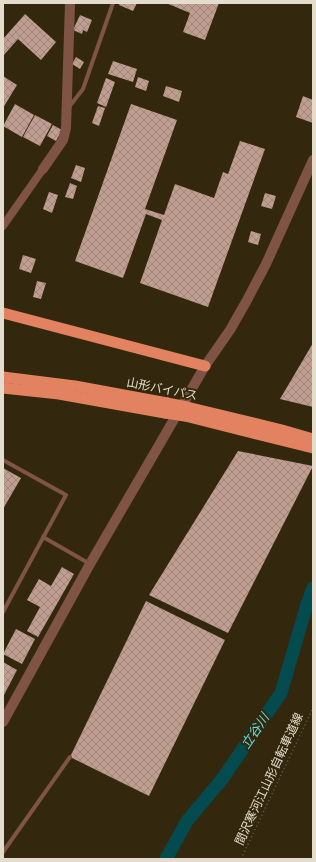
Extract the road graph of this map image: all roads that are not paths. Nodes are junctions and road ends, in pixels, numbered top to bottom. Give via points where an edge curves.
1 (70, 3) edge
2 (113, 3) edge
3 (66, 110) junction
4 (313, 160) edge
5 (43, 169) joint
6 (3, 226) edge
7 (3, 313) edge
8 (205, 366) junction
9 (3, 377) edge
10 (3, 388) edge
11 (166, 408) junction
12 (227, 421) junction
13 (313, 439) edge
14 (313, 448) edge
15 (3, 460) edge
16 (43, 537) junction
17 (90, 564) junction
18 (3, 612) edge
19 (3, 722) edge
20 (70, 757) dead end
21 (3, 852) edge

1 - 3 street
2 - 3 lane via 83,89
3 - 5 street via 63,140
4 - 8 street via 266,264 230,330
5 - 6 street
7 - 8 highway
8 - 17 street
9 - 11 highway, 山形バイパス via 75,386
10 - 11 highway, 山形バイパス
11 - 12 highway, 山形バイパス, bridge
12 - 13 highway, 山形バイパス
12 - 14 highway, 山形バイパス
15 - 16 lane via 66,495
16 - 17 lane
16 - 18 lane
17 - 19 street
20 - 21 lane

